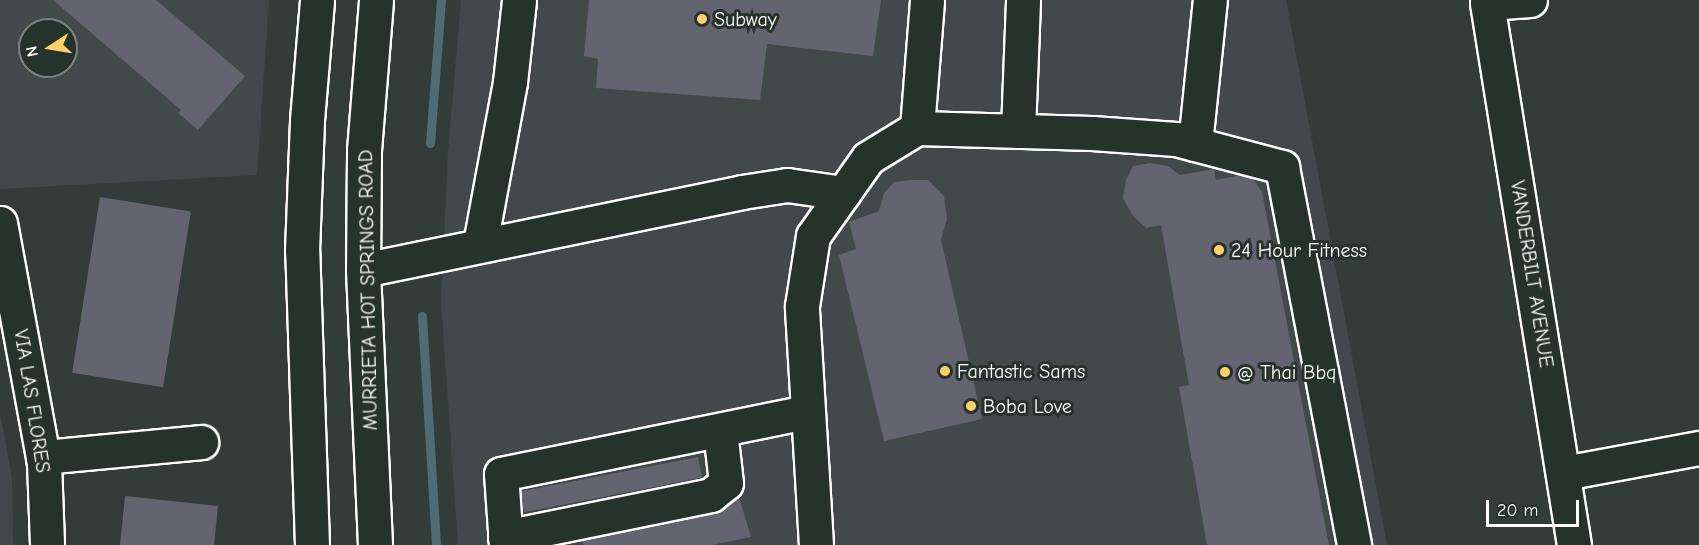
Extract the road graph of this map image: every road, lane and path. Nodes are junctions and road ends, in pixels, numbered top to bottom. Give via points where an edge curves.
1 (317, 0) edge
2 (376, 0) edge
3 (519, 0) edge
4 (927, 0) edge
5 (1023, 0) edge
6 (1210, 0) edge
7 (1530, 0) edge
8 (917, 128) junction
9 (1018, 131) junction
10 (1195, 144) junction
11 (843, 193) junction
12 (0, 223) edge
13 (480, 244) junction
14 (363, 270) junction
15 (807, 412) junction
16 (720, 430) junction
17 (201, 442) dead end
18 (1699, 448) edge
19 (43, 457) junction
20 (1564, 473) junction
21 (547, 536) edge
22 (505, 541) edge
23 (47, 545) edge
24 (312, 545) edge
25 (375, 545) edge
26 (816, 545) edge
27 (1354, 545) edge
28 (1574, 545) edge

1 - 24 main road via 302,251
2 - 14 main road, MURRIETA HOT SPRINGS ROAD via 364,150
3 - 13 main road via 510,82
4 - 8 main road
5 - 9 main road
6 - 10 main road
7 - 20 main road, VANDERBILT AVENUE via 1487,3
8 - 9 main road
8 - 11 main road via 868,158
9 - 10 main road via 1155,138
10 - 27 main road via 1282,167
11 - 13 main road via 787,185
11 - 15 main road via 813,236 811,247 802,306
12 - 19 main road, VIA LAS FLORES
13 - 14 main road
14 - 25 main road, MURRIETA HOT SPRINGS ROAD
15 - 16 main road
15 - 26 main road
16 - 21 main road via 726,483 711,495
16 - 22 main road via 501,474
17 - 19 main road
18 - 20 main road
19 - 23 main road, VIA LAS FLORES
20 - 28 main road, VANDERBILT AVENUE
21 - 22 main road

